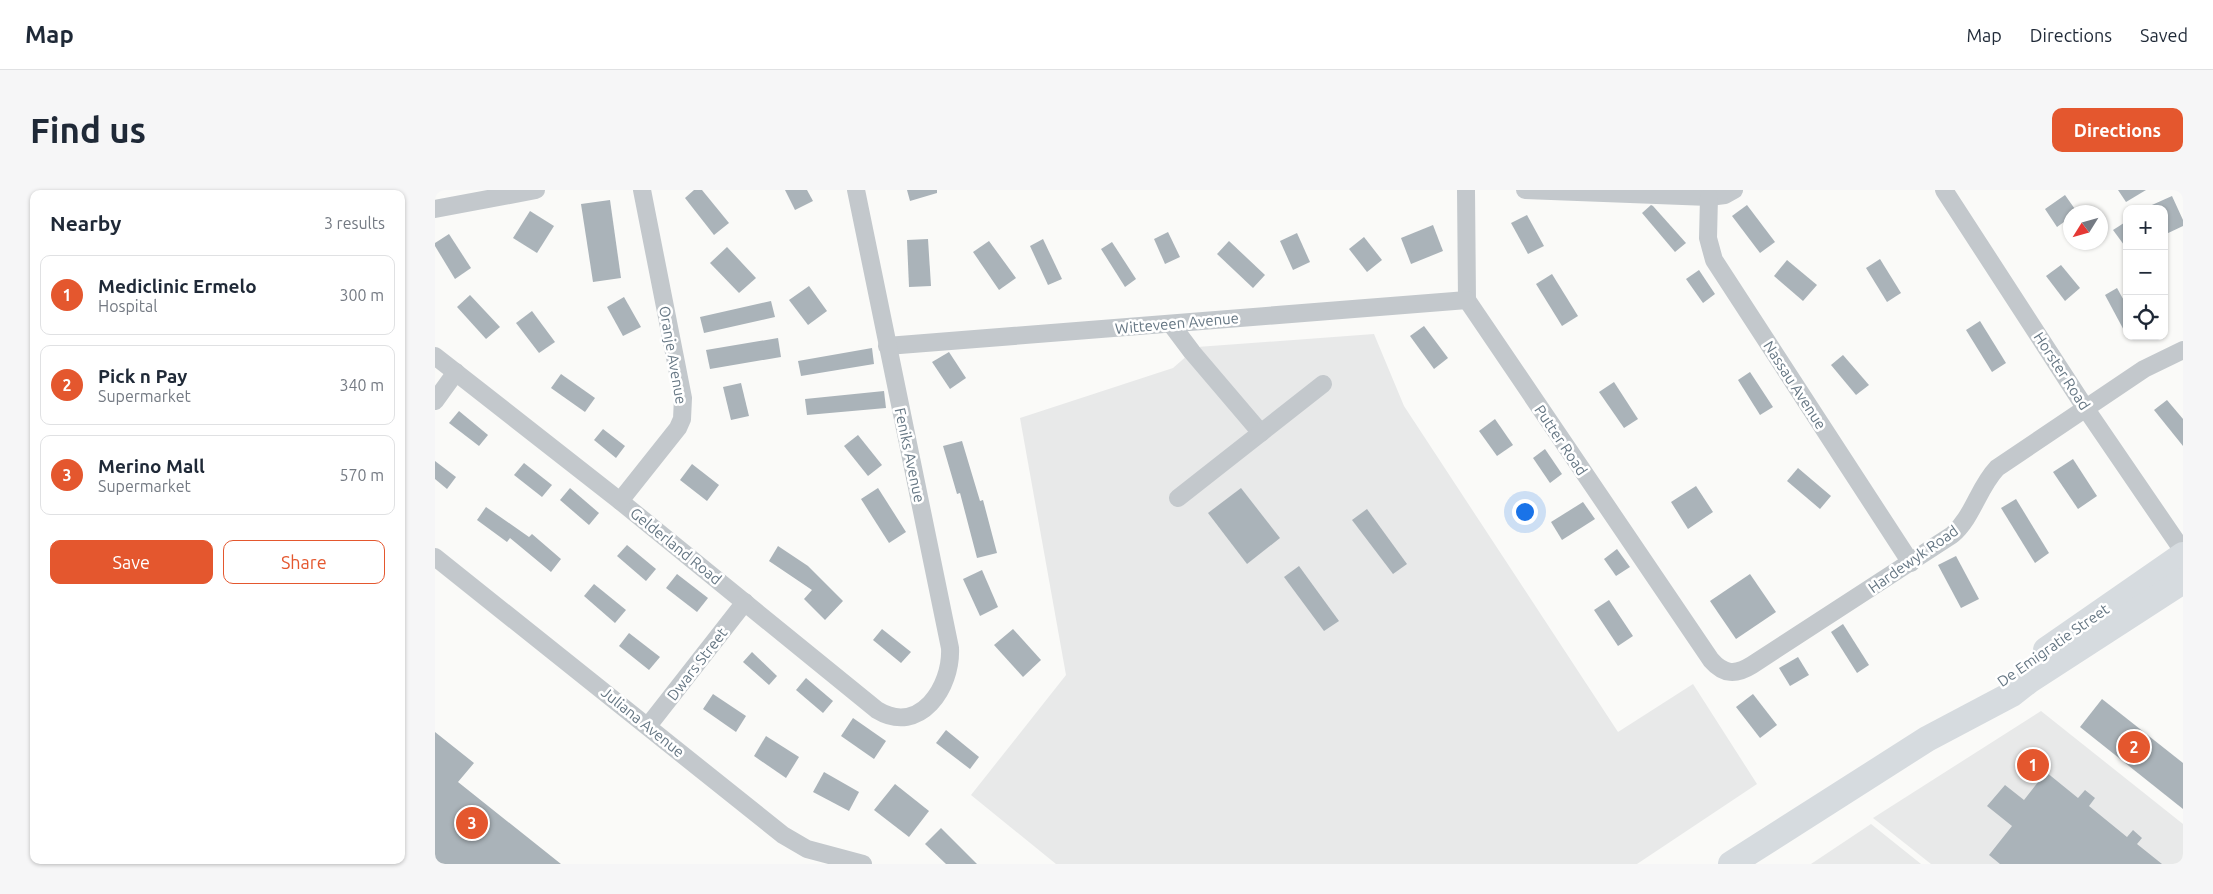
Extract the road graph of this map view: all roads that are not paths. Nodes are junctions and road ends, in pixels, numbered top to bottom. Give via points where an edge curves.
1 (536, 190) edge
2 (643, 190) edge
3 (856, 190) edge
4 (1466, 190) edge
5 (1525, 190) edge
6 (1734, 190) edge
7 (1944, 190) edge
8 (1709, 197) junction
9 (435, 209) edge
10 (1467, 300) junction
11 (1171, 324) junction
12 (887, 346) junction
13 (2183, 350) edge
14 (435, 356) edge
15 (456, 372) junction
16 (1323, 384) dead end
17 (435, 401) edge
18 (2086, 409) junction
19 (1261, 433) junction
20 (1179, 498) dead end
21 (620, 501) junction
22 (2183, 551) edge
23 (2183, 555) edge
24 (435, 557) edge
25 (1911, 563) junction
26 (2183, 581) edge
27 (745, 602) junction
28 (1720, 669) joint
29 (921, 711) joint
30 (649, 726) junction
31 (1927, 739) junction
32 (863, 864) edge
33 (1731, 864) edge

1 - 9 street
2 - 21 street, Oranje Avenue via 683,409 678,428
3 - 12 street, Feniks Avenue
4 - 10 street
5 - 8 street
6 - 8 street
7 - 18 street, Horster Road
8 - 25 street, Nassau Avenue via 1708,238 1714,260
10 - 11 street, Witteveen Avenue
10 - 28 street, Putter Road via 1684,621
11 - 12 street, Witteveen Avenue
11 - 19 street
12 - 29 street, Feniks Avenue via 950,648 951,659 944,683
13 - 18 street, Hardewyk Road via 2144,369
14 - 15 street, Gelderland Road
15 - 17 street
15 - 21 street, Gelderland Road
16 - 19 street
18 - 22 street, Horster Road
18 - 25 street, Hardewyk Road via 1997,468 1957,531
19 - 20 street
21 - 27 street, Gelderland Road
23 - 31 highway, De Emigratie Street via 1962,707
24 - 30 street, Juliana Avenue
25 - 28 street, Hardewyk Road via 1745,669 1731,673
26 - 31 highway, De Emigratie Street via 2012,694
27 - 29 street, Gelderland Road via 884,714 904,719
27 - 30 street, Dwars Street
30 - 32 street, Juliana Avenue via 796,844
31 - 33 highway, De Emigratie Street

